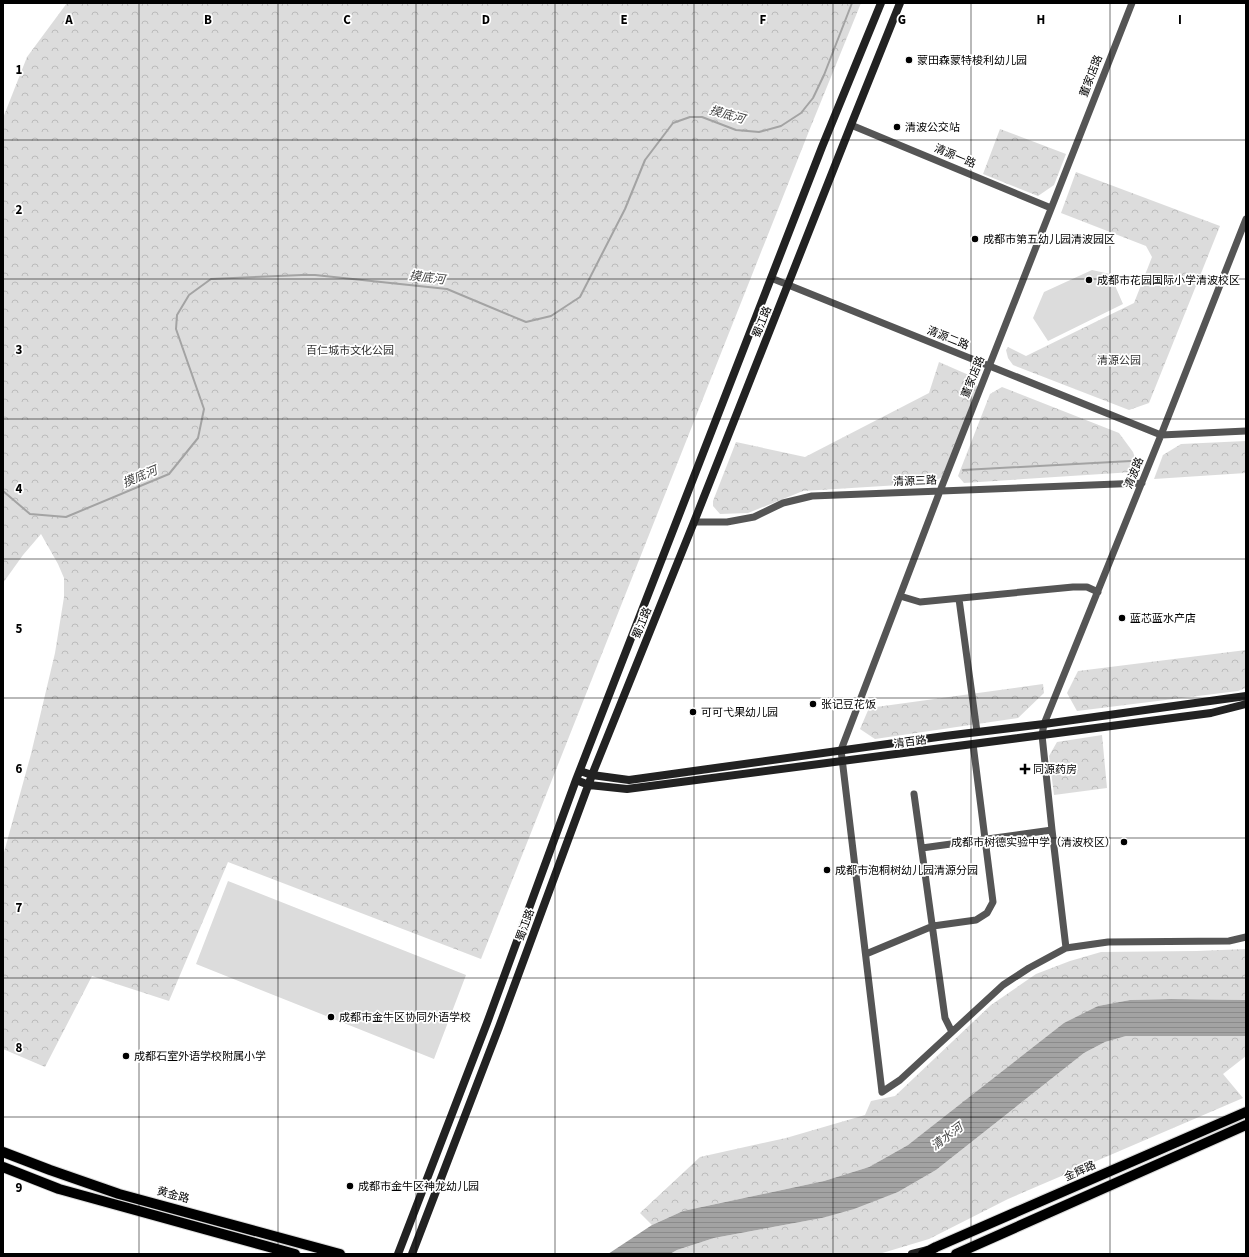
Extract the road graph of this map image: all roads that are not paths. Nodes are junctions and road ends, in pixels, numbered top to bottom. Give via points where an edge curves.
1 (881, 3) edge
2 (900, 3) edge
3 (1132, 3) edge
4 (850, 125) junction
5 (1051, 208) junction
6 (1246, 219) edge
7 (771, 278) junction
8 (788, 285) junction
9 (989, 366) junction
10 (1246, 431) edge
11 (1161, 435) junction
12 (1142, 482) junction
13 (940, 491) junction
14 (694, 522) junction
15 (1098, 592) junction
16 (900, 596) junction
17 (958, 599) junction
18 (1246, 696) edge
19 (1246, 704) edge
20 (1044, 724) junction
21 (977, 732) junction
22 (1042, 735) junction
23 (973, 744) junction
24 (841, 750) junction
25 (842, 762) junction
26 (580, 771) junction
27 (592, 775) junction
28 (576, 780) junction
29 (589, 784) junction
30 (914, 794) dead end
31 (1052, 830) junction
32 (985, 840) junction
33 (922, 848) junction
34 (933, 926) junction
35 (1246, 937) edge
36 (1066, 948) junction
37 (866, 954) junction
38 (952, 1032) junction
39 (1246, 1112) edge
40 (1246, 1125) edge
41 (3, 1152) edge
42 (3, 1167) edge
43 (936, 1247) junction
44 (295, 1254) edge
45 (340, 1254) edge
46 (398, 1254) edge
47 (412, 1254) edge
48 (912, 1254) edge
49 (923, 1254) edge
50 (956, 1254) edge

1 - 7 street, 蜀江路
2 - 4 street, 蜀江路
3 - 5 street, 董家店路
4 - 5 street, 清源一路
4 - 8 street, 蜀江路
5 - 9 street, 董家店路
6 - 11 street, 清波路
7 - 8 street, 清源二路
7 - 26 street, 蜀江路
8 - 9 street, 清源二路
8 - 14 street, 蜀江路
9 - 11 street, 清源二路
9 - 13 street, 董家店路
10 - 11 street
11 - 12 street, 清波路
12 - 13 street, 清源三路
12 - 15 street, 清波路
13 - 14 street, 清源三路 via 812,496 784,503 754,517 727,522
13 - 16 street, 董家店路
14 - 27 street, 蜀江路
15 - 17 street via 1087,587 1073,587
15 - 20 street, 清波路
16 - 17 street via 920,602
16 - 24 street, 董家店路
17 - 21 street
18 - 20 street, 清百路
19 - 22 street, 清百路 via 1211,713
20 - 21 street, 清百路
20 - 22 street, 清波路
21 - 24 street, 清百路
22 - 23 street, 清百路
22 - 31 street, 清波路
23 - 25 street, 清百路
23 - 32 street
24 - 25 street, 董家店路
24 - 27 street, 清百路 via 629,780
25 - 29 street, 清百路 via 627,789
25 - 37 street, 董家店路
26 - 27 street, 清百路
26 - 28 street, 蜀江路
27 - 29 street, 蜀江路
28 - 29 street, 清百路
28 - 46 street, 蜀江路 via 487,1023
29 - 47 street, 蜀江路 via 499,1029
30 - 33 street
31 - 32 street
31 - 36 street, 清波路
32 - 33 street
32 - 34 street via 993,902 988,913 976,920
33 - 34 street
34 - 37 street
34 - 38 street via 945,1018
35 - 36 street via 1229,941 1108,942
36 - 38 street via 1003,985
37 - 38 street, 董家店路 via 882,1092 900,1080
39 - 43 main road, 金辉路
40 - 50 main road
41 - 45 main road, 黄金路 via 119,1194
42 - 44 main road via 59,1189
43 - 48 street
43 - 49 main road, 金辉路

